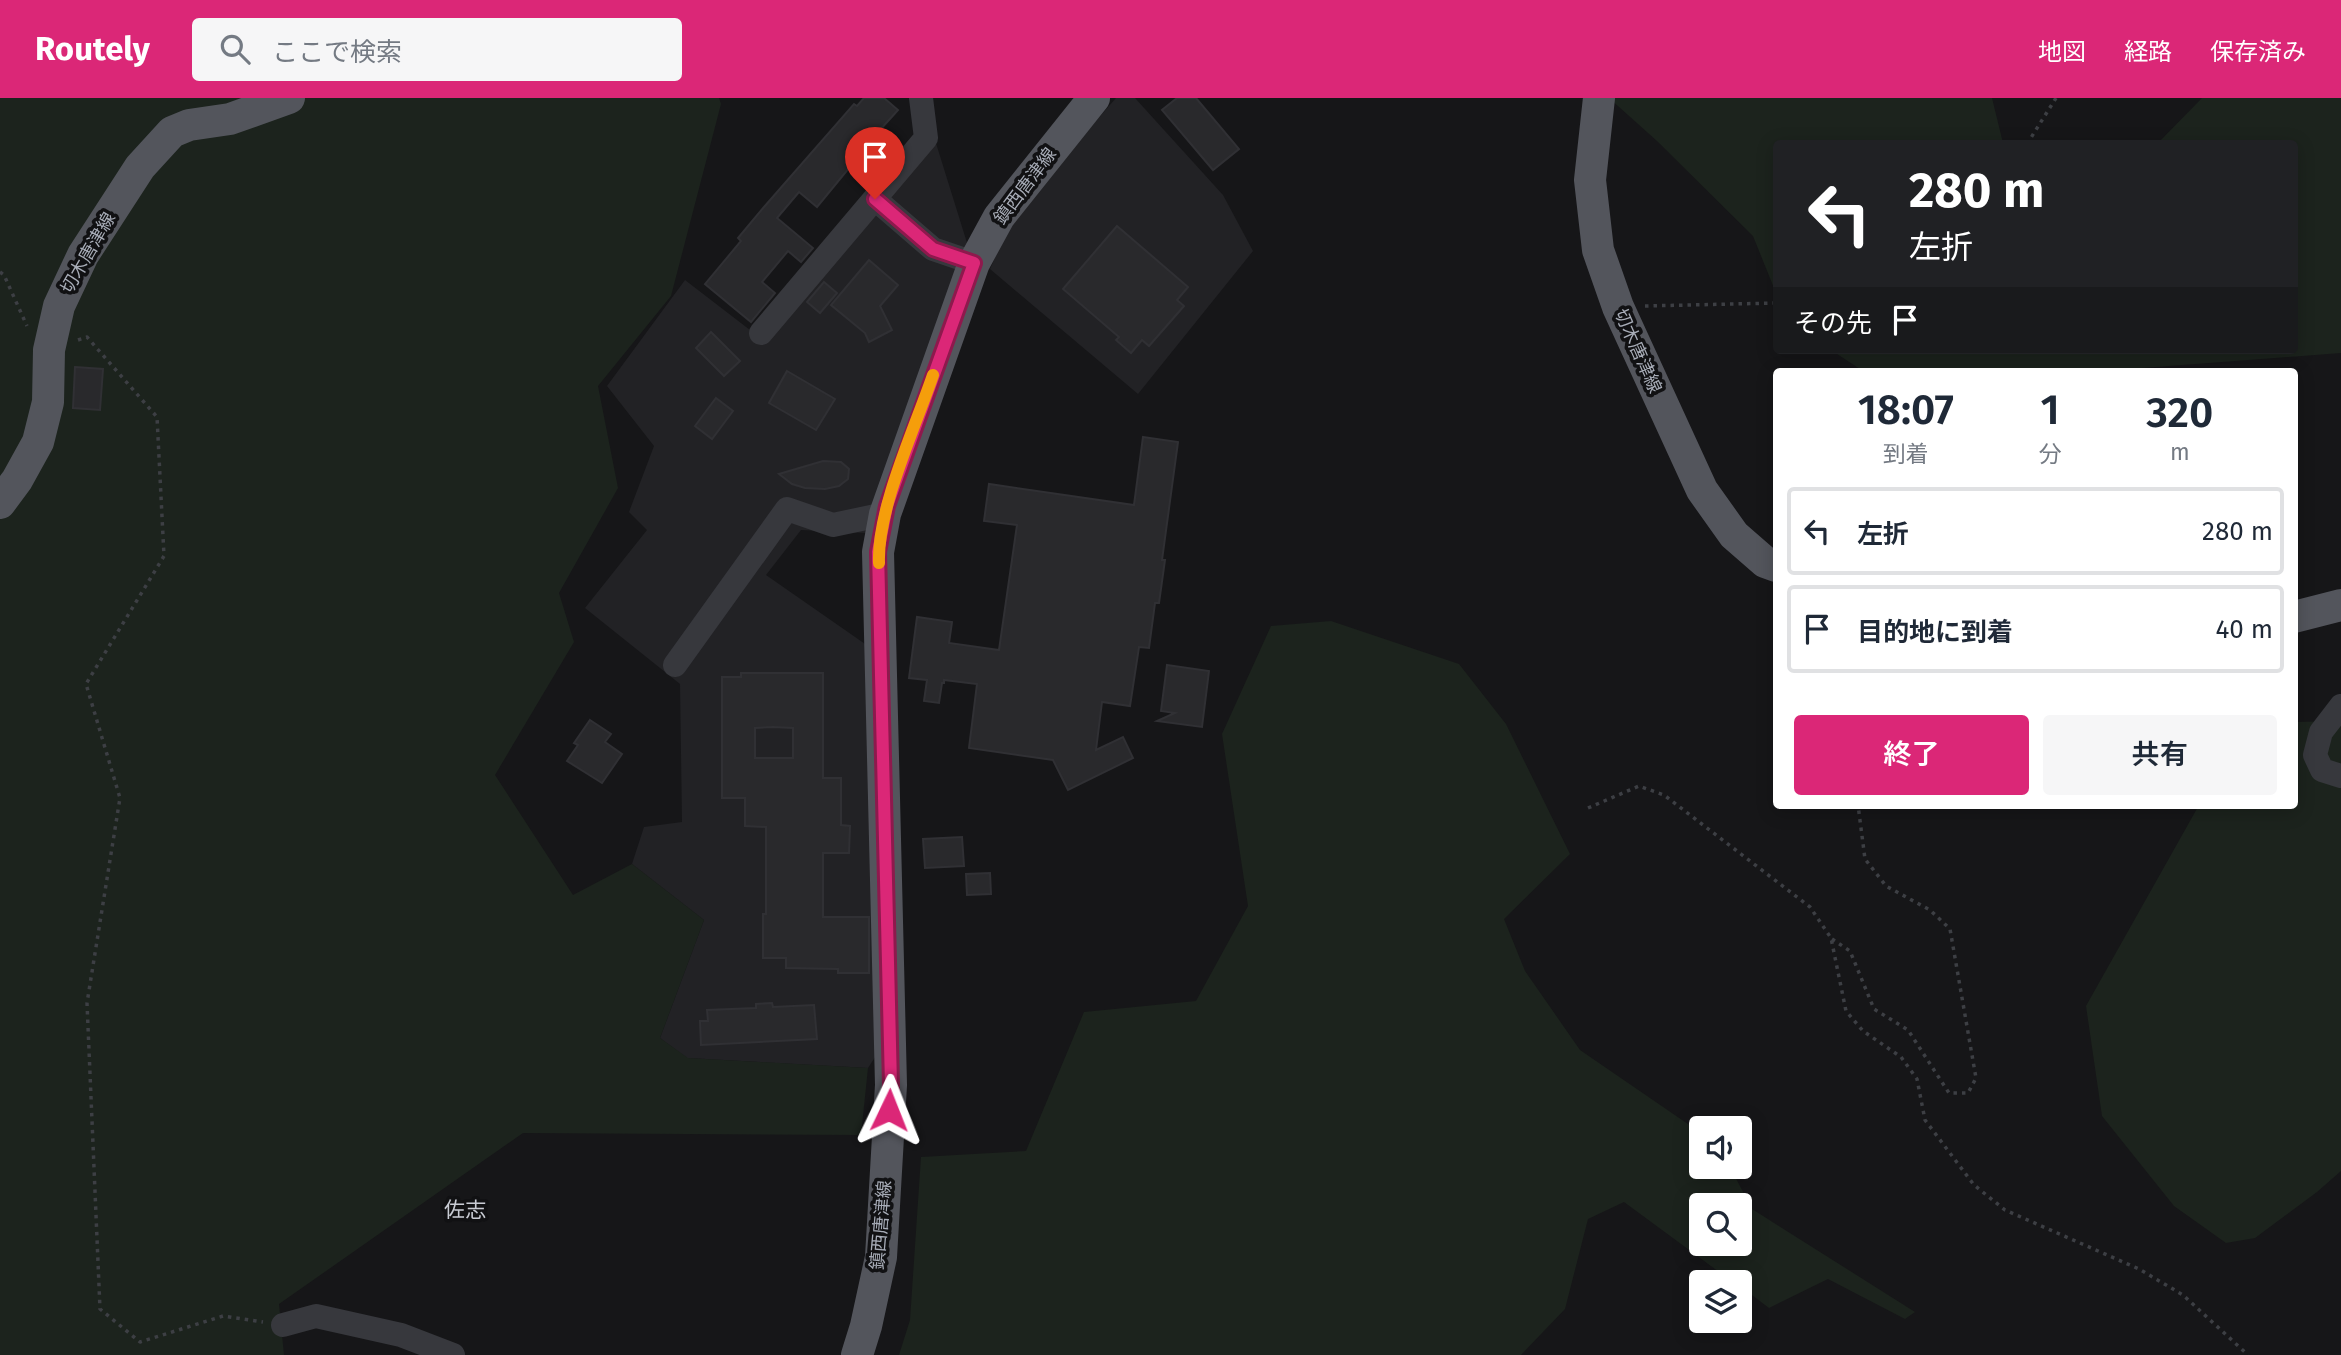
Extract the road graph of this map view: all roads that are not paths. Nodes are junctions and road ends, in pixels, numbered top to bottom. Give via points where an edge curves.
1 (289, 98) edge
2 (921, 98) edge
3 (1094, 98) edge
4 (1599, 98) edge
5 (875, 199) junction
6 (974, 263) junction
7 (761, 333) dead end
8 (0, 503) edge
9 (885, 514) junction
10 (1773, 565) edge
11 (2341, 605) edge
12 (2298, 616) edge
13 (675, 665) dead end
14 (2341, 706) edge
15 (2341, 776) edge
16 (283, 1325) road end
17 (453, 1355) edge
18 (857, 1355) edge

1 - 8 main road, 切木唐津線 via 230,119 172,132 140,167 83,256 58,306 49,350 48,402 38,442
2 - 5 street via 926,138
3 - 6 main road, 鎮西唐津線 via 999,217
4 - 10 main road, 切木唐津線 via 1590,180 1598,250 1618,307 1702,490 1734,535
5 - 6 street via 933,249
5 - 7 street
6 - 9 main road, 鎮西唐津線
9 - 13 street via 833,525 787,509
9 - 18 main road, 鎮西唐津線 via 878,552 891,1085 881,1257
11 - 12 main road
14 - 15 street via 2321,732 2315,755 2322,770
16 - 17 street via 316,1316 401,1335

